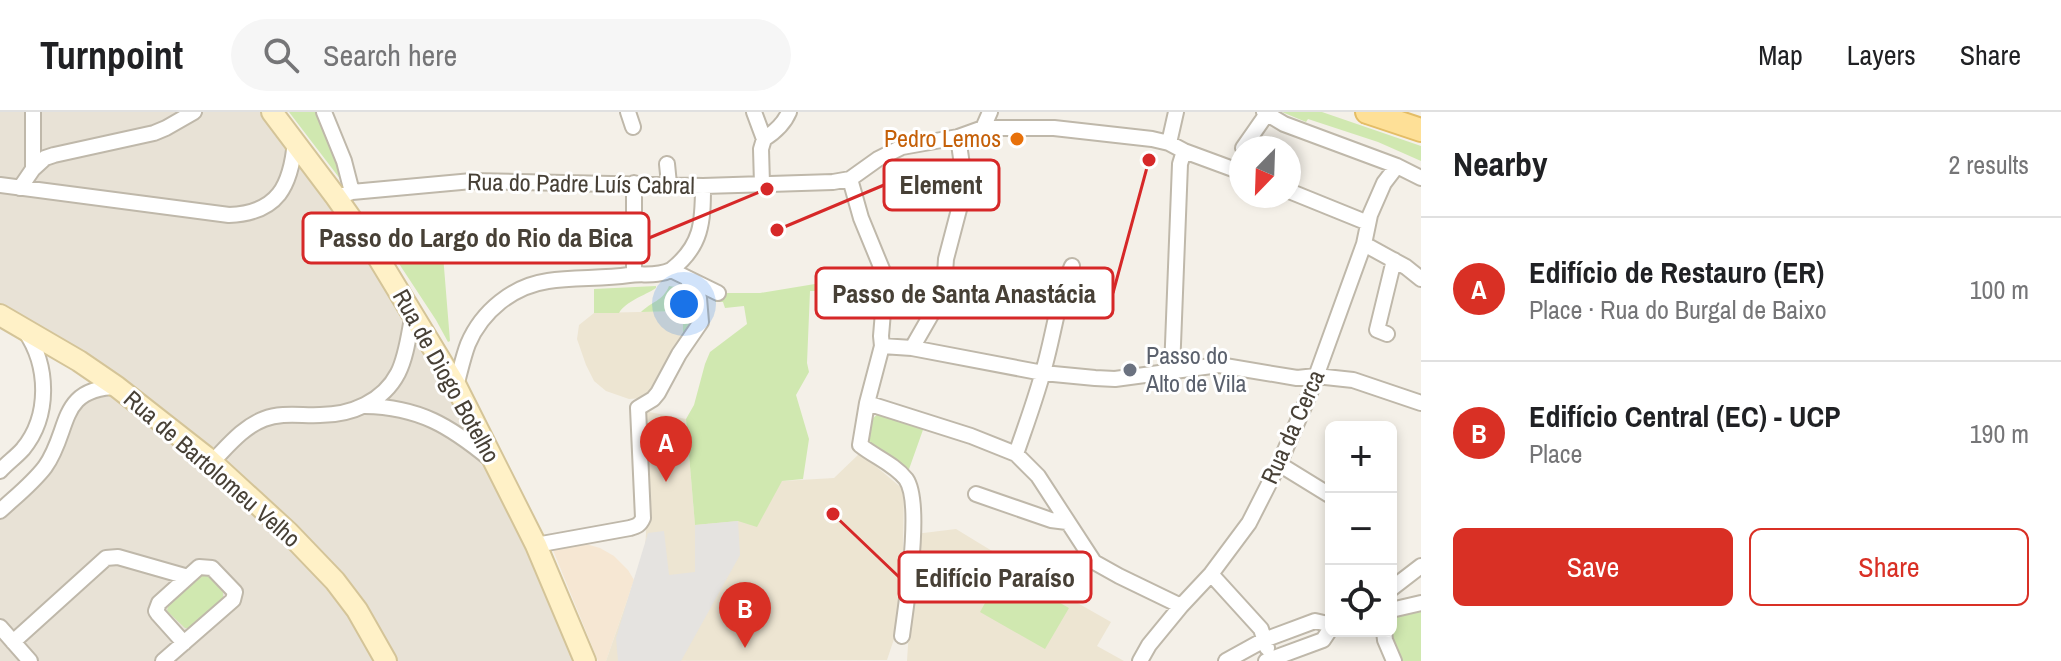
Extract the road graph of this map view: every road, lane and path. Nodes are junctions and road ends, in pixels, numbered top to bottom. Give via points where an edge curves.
1 (33, 112) edge
2 (194, 112) edge
3 (272, 112) edge
4 (324, 112) edge
5 (628, 112) edge
6 (754, 112) edge
7 (789, 112) edge
8 (990, 112) edge
9 (1176, 112) edge
10 (1367, 112) edge
11 (1265, 113) edge
12 (633, 127) dead end
13 (983, 128) junction
14 (1421, 130) edge
15 (1250, 136) edge
16 (958, 137) junction
17 (764, 139) junction
18 (295, 141) junction
19 (1169, 143) junction
20 (1184, 151) junction
21 (667, 164) dead end
22 (1397, 166) junction
23 (1229, 167) edge
24 (33, 169) junction
25 (1421, 178) edge
26 (850, 179) junction
27 (634, 183) junction
28 (669, 184) junction
29 (762, 184) junction
30 (0, 185) edge
31 (703, 186) junction
32 (20, 188) junction
33 (344, 194) junction
34 (1301, 196) edge
35 (1368, 223) junction
36 (1364, 244) junction
37 (1394, 260) junction
38 (1072, 266) dead end
39 (671, 270) junction
40 (634, 274) junction
41 (1421, 279) edge
42 (688, 280) junction
43 (718, 293) dead end
44 (413, 312) junction
45 (0, 315) edge
46 (22, 328) junction
47 (1387, 334) dead end
48 (882, 346) junction
49 (912, 348) junction
50 (1172, 370) junction
51 (1043, 373) junction
52 (1316, 376) junction
53 (456, 386) junction
54 (117, 387) junction
55 (867, 403) junction
56 (1421, 403) edge
57 (365, 406) junction
58 (1016, 454) junction
59 (212, 462) junction
60 (495, 463) junction
61 (1279, 464) junction
62 (0, 471) edge
63 (1326, 493) edge
64 (976, 494) dead end
65 (0, 507) edge
66 (1067, 522) junction
67 (536, 545) junction
68 (1421, 566) edge
69 (1211, 574) junction
70 (188, 577) junction
71 (1397, 584) edge
72 (1421, 603) edge
73 (1181, 606) junction
74 (1397, 609) edge
75 (1325, 623) edge
76 (0, 627) edge
77 (902, 636) dead end
78 (1325, 637) edge
79 (1385, 637) edge
80 (1264, 640) junction
81 (13, 642) junction
82 (184, 643) junction
83 (1269, 660) edge
84 (30, 661) edge
85 (163, 661) edge
86 (386, 661) edge
87 (585, 661) edge
88 (1140, 661) edge
89 (1226, 661) edge
90 (1394, 661) edge

1 - 24 street
2 - 24 street via 154,133 54,155
3 - 18 main road, Rua de Diogo Botelho
4 - 33 street via 344,161
5 - 12 street
6 - 17 street
7 - 17 street via 776,132
8 - 13 street
9 - 19 street
10 - 14 main road
11 - 15 street
11 - 22 street
13 - 16 street, Rua do Padre Luís Cabral
13 - 19 street, Rua do Padre Luís Cabral via 1054,128
16 - 26 street, Rua do Padre Luís Cabral via 902,147
16 - 49 street via 962,198 944,288
17 - 29 street
18 - 32 street via 291,172 279,196 244,214
18 - 33 main road, Rua de Diogo Botelho
19 - 20 street, Rua do Padre Luís Cabral
20 - 23 street, Rua do Padre Luís Cabral
20 - 50 street
21 - 28 street
22 - 25 street
22 - 35 street, Rua da Cerca
24 - 32 street
26 - 29 street, Rua do Padre Luís Cabral
26 - 48 street via 884,274
27 - 28 street, Rua do Padre Luís Cabral
27 - 33 street, Rua do Padre Luís Cabral via 472,181
27 - 40 street
28 - 31 street, Rua do Padre Luís Cabral
29 - 31 street, Rua do Padre Luís Cabral
30 - 32 street
31 - 39 street via 698,238
33 - 44 main road, Rua de Diogo Botelho
34 - 35 street
35 - 36 street, Rua da Cerca
36 - 37 street
36 - 52 street, Rua da Cerca
37 - 41 street
37 - 47 street via 1377,330
38 - 51 street
39 - 40 street
39 - 42 street
40 - 53 street via 551,280 511,294 489,313 469,342
42 - 43 street
42 - 67 street via 699,298 701,322 658,393 638,408 643,518 638,526
44 - 53 main road, Rua de Diogo Botelho
44 - 57 street via 398,374
45 - 46 main road, Rua de Bartolomeu Velho
46 - 54 main road, Rua de Bartolomeu Velho
46 - 62 street via 39,361 42,403 23,449
48 - 49 street
48 - 55 street
49 - 51 street
50 - 51 street via 1115,379
50 - 52 street via 1219,365 1297,378
51 - 58 street
52 - 56 street via 1353,380
52 - 61 street, Rua da Cerca
53 - 60 main road, Rua de Diogo Botelho
54 - 59 main road, Rua de Bartolomeu Velho
54 - 65 street via 102,387 79,399 44,468
55 - 58 street
55 - 77 street via 860,445 901,474 911,491 911,559
57 - 59 street via 333,415 265,418 242,431
57 - 60 street via 393,407 433,420
58 - 66 street via 1038,476
59 - 86 main road, Rua de Bartolomeu Velho via 335,581
60 - 67 main road, Rua de Diogo Botelho
61 - 63 street
61 - 69 street, Rua da Cerca via 1249,523
64 - 66 street
66 - 73 street via 1094,562
67 - 87 main road, Rua de Diogo Botelho
68 - 71 street
69 - 73 street, Rua da Cerca
69 - 80 street via 1261,629
70 - 81 street via 106,558
70 - 82 street via 156,611
70 - 82 street via 199,567 212,568 235,597
72 - 74 street
73 - 88 street, Rua da Cerca
75 - 80 street via 1315,621
76 - 81 street
78 - 83 street
79 - 90 street
80 - 83 street
80 - 89 street
81 - 84 street
82 - 85 street

